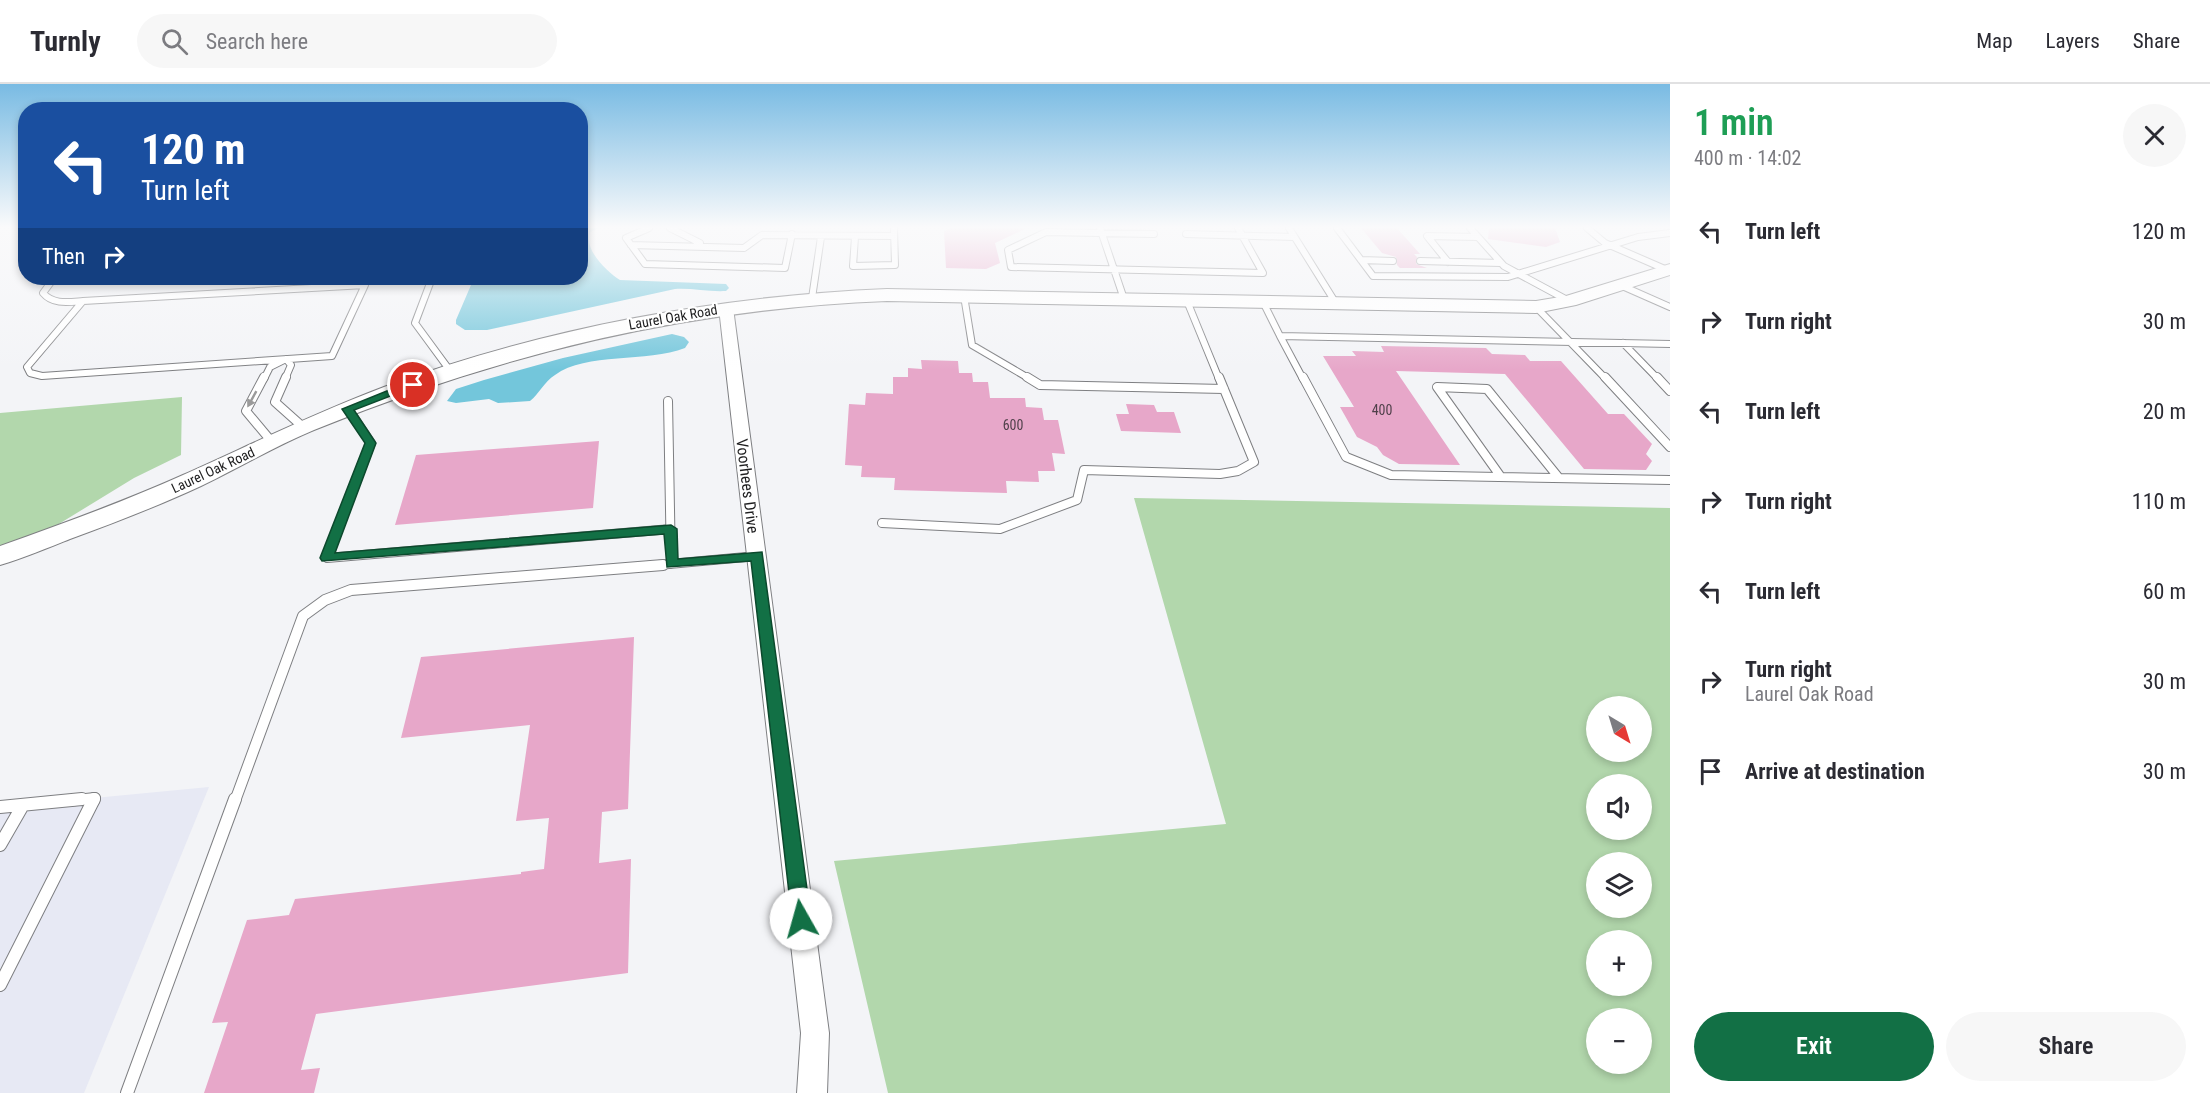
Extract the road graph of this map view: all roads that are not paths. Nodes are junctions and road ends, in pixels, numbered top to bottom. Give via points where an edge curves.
1 (815, 275) edge
2 (1116, 275) edge
3 (1318, 275) edge
4 (1371, 275) edge
5 (1515, 275) edge
6 (1521, 275) edge
7 (1652, 275) edge
8 (48, 285) edge
9 (429, 285) edge
10 (1620, 285) junction
11 (964, 296) junction
12 (812, 298) junction
13 (1124, 299) junction
14 (83, 301) junction
15 (1187, 301) junction
16 (1569, 301) junction
17 (1264, 304) junction
18 (1337, 305) junction
19 (1536, 307) junction
20 (1670, 307) edge
21 (726, 308) junction
22 (1280, 336) junction
23 (1572, 342) junction
24 (1623, 344) junction
25 (1670, 344) edge
26 (286, 359) junction
27 (451, 372) junction
28 (1224, 389) junction
29 (1670, 391) edge
30 (668, 401) dead end
31 (348, 409) junction
32 (303, 427) junction
33 (272, 442) junction
34 (1670, 447) edge
35 (1501, 477) junction
36 (1559, 478) junction
37 (1670, 480) edge
38 (882, 523) dead end
39 (671, 529) junction
40 (0, 556) edge
41 (757, 556) junction
42 (671, 564) junction
43 (23, 805) junction
44 (0, 807) edge
45 (0, 845) edge
46 (0, 985) edge
47 (127, 1093) edge
48 (812, 1093) edge

1 - 12 lane
2 - 13 lane
3 - 18 lane
4 - 5 lane
6 - 16 lane
7 - 10 street, Laurel Oak Road
8 - 14 lane via 43,293 46,298
9 - 27 lane via 415,323
10 - 16 street, Laurel Oak Road
10 - 20 lane
11 - 12 street, Laurel Oak Road
11 - 13 street, Laurel Oak Road
11 - 28 lane via 972,345 1040,385
12 - 21 street, Laurel Oak Road
13 - 15 street, Laurel Oak Road
14 - 26 lane via 27,367 30,373 42,376
14 - 26 lane via 365,285 332,356
15 - 17 street, Laurel Oak Road
15 - 28 lane
16 - 19 street, Laurel Oak Road
17 - 18 street, Laurel Oak Road
17 - 22 lane
18 - 19 street, Laurel Oak Road
19 - 23 lane
21 - 27 street, Laurel Oak Road via 568,339
21 - 41 street, Voorhees Drive
22 - 23 lane
22 - 35 lane via 1346,457 1391,475
23 - 24 lane
23 - 34 lane
24 - 25 lane
24 - 29 lane
26 - 32 lane via 291,365 274,402
26 -> 33 lane via 270,367 246,411
27 - 31 street, Laurel Oak Road
28 - 38 lane via 1254,462 1235,473 1084,470 1077,500 1000,529
30 - 39 lane
31 - 32 street, Laurel Oak Road
31 - 39 lane via 370,443 327,558
32 - 33 street, Laurel Oak Road
33 - 40 street, Laurel Oak Road via 111,515
35 - 36 lane
35 - 36 lane via 1437,387 1487,389
36 - 37 lane
39 - 42 lane
41 - 42 lane
41 - 48 street, Voorhees Drive via 815,1033
42 - 47 lane via 351,590 312,607 303,616
43 - 44 lane
43 - 45 lane
43 - 46 lane via 95,798

